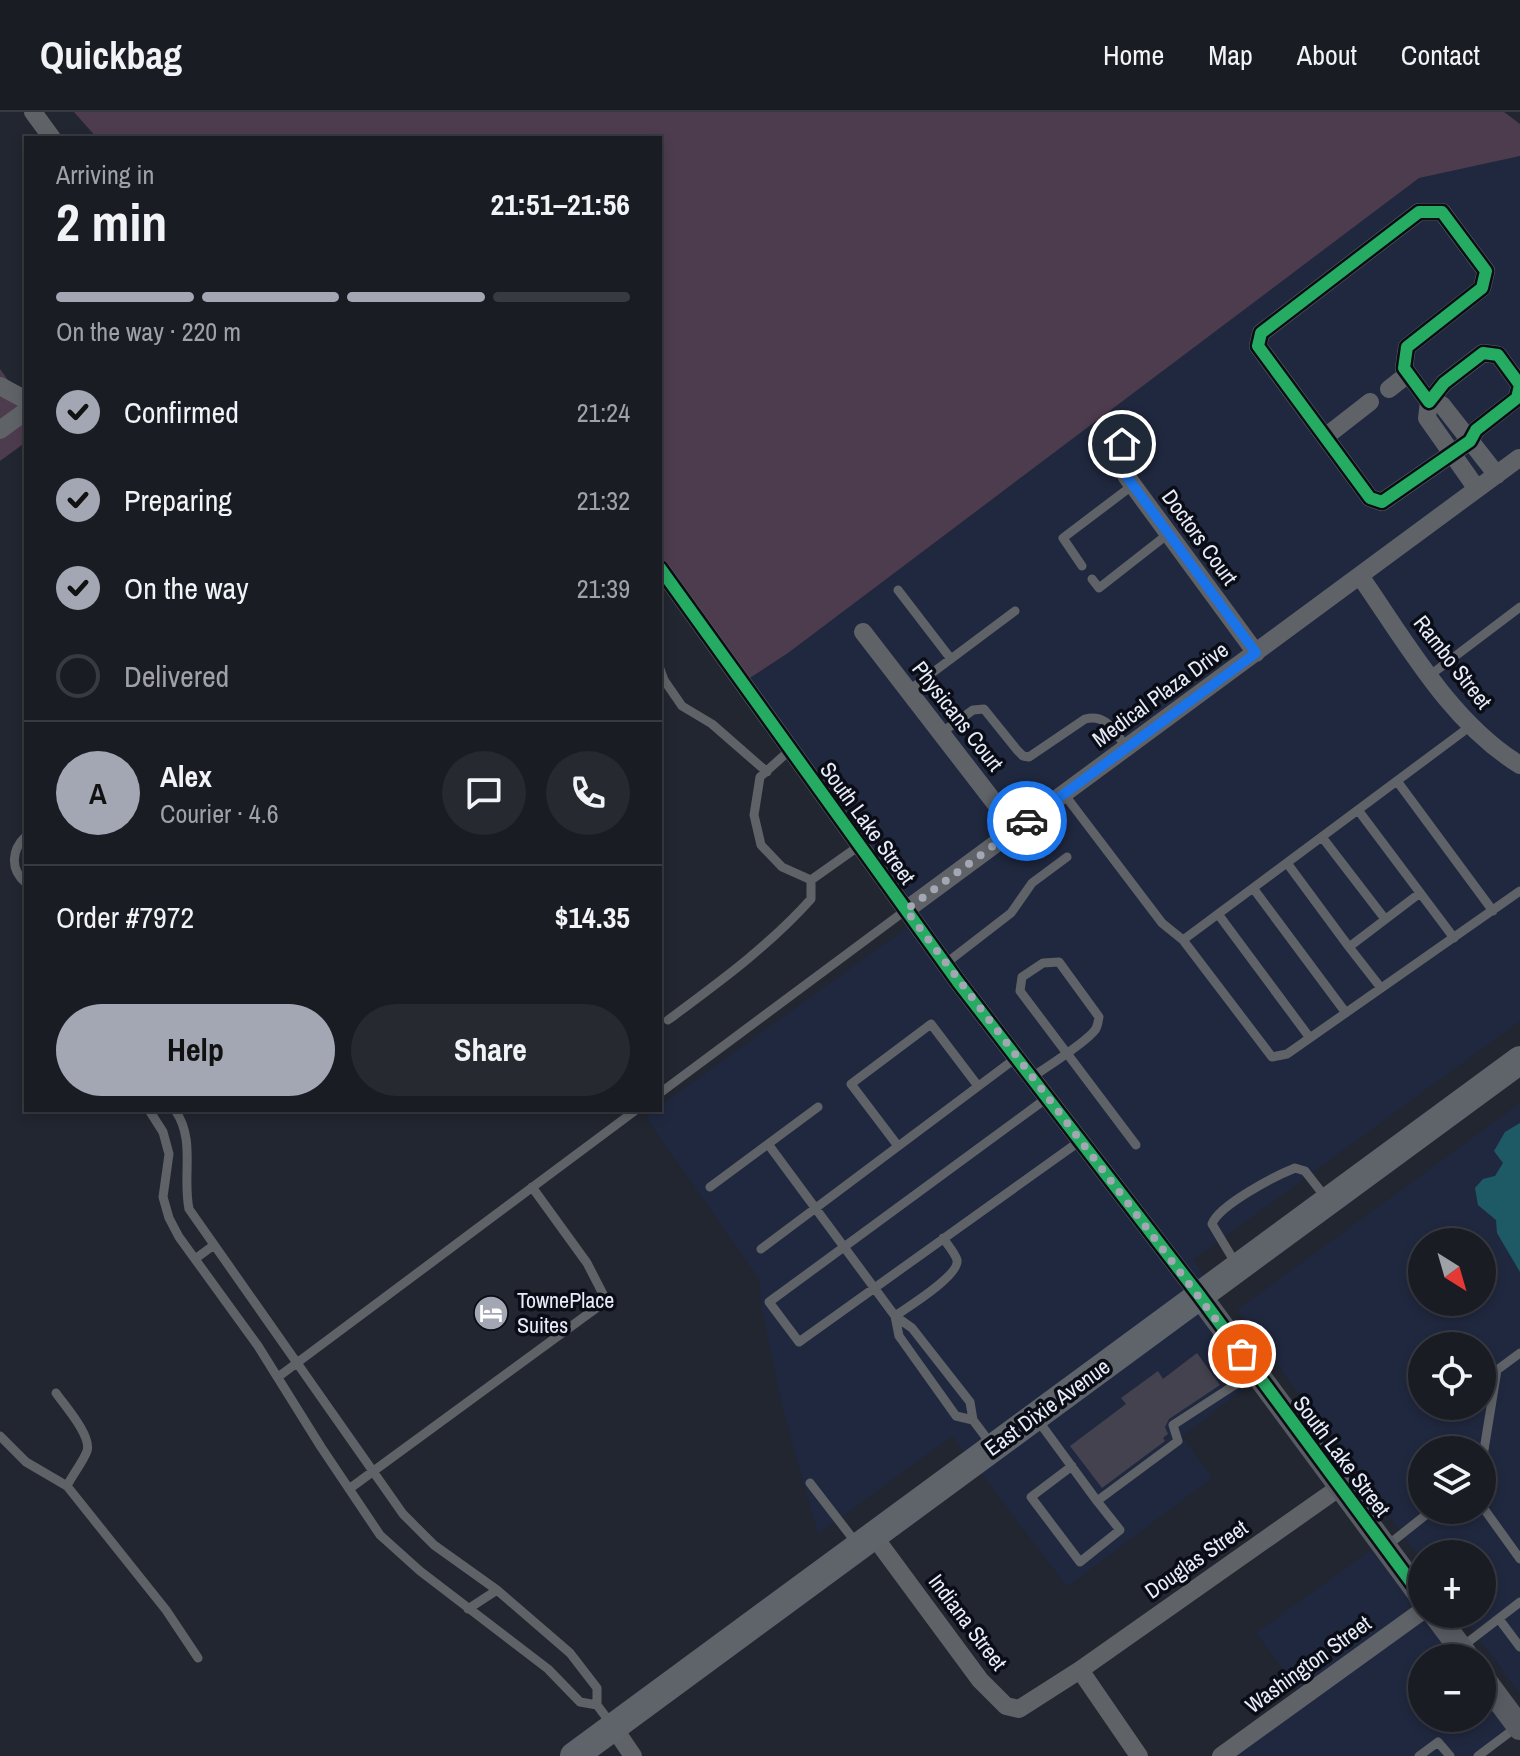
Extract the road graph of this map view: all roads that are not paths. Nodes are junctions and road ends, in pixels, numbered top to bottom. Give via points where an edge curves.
1 (33, 112) edge
2 (51, 136) edge
3 (1408, 374) junction
4 (0, 386) edge
5 (1389, 389) dead end
6 (24, 399) edge
7 (1370, 402) dead end
8 (1429, 402) junction
9 (24, 412) edge
10 (0, 430) edge
11 (1325, 437) junction
12 (1470, 441) junction
13 (1122, 444) dead end
14 (1452, 453) junction
15 (1519, 458) edge
16 (1497, 475) junction
17 (1133, 485) junction
18 (1477, 489) junction
19 (1168, 534) junction
20 (1082, 566) dead end
21 (662, 573) edge
22 (1360, 576) junction
23 (1092, 579) dead end
24 (898, 590) dead end
25 (1520, 607) edge
26 (1015, 611) dead end
27 (863, 632) dead end
28 (1256, 653) junction
29 (951, 659) junction
30 (662, 674) edge
31 (1429, 676) junction
32 (908, 691) junction
33 (1472, 725) junction
34 (941, 733) junction
35 (1127, 748) junction
36 (790, 750) junction
37 (1520, 765) edge
38 (767, 772) junction
39 (1397, 781) junction
40 (1064, 794) junction
41 (1358, 810) junction
42 (1015, 829) junction
43 (1322, 837) junction
44 (24, 838) edge
45 (859, 846) junction
46 (1067, 857) dead end
47 (1287, 863) junction
48 (811, 880) junction
49 (24, 881) edge
50 (1253, 888) junction
51 (1520, 891) edge
52 (1420, 893) junction
53 (906, 910) junction
54 (1493, 911) junction
55 (1218, 914) junction
56 (1385, 919) junction
57 (1454, 938) junction
58 (1183, 940) junction
59 (1349, 947) junction
60 (945, 964) junction
61 (1381, 988) junction
62 (1346, 1013) junction
63 (668, 1020) dead end
64 (1310, 1038) junction
65 (1065, 1053) junction
66 (1016, 1058) junction
67 (1520, 1060) edge
68 (1031, 1078) junction
69 (978, 1086) junction
70 (662, 1092) edge
71 (1047, 1098) junction
72 (818, 1107) dead end
73 (150, 1112) edge
74 (176, 1112) edge
75 (633, 1112) edge
76 (1080, 1141) junction
77 (768, 1144) junction
78 (1136, 1145) dead end
79 (898, 1146) junction
80 (532, 1187) junction
81 (710, 1187) dead end
82 (1328, 1201) junction
83 (816, 1208) junction
84 (943, 1238) junction
85 (214, 1245) junction
86 (844, 1247) junction
87 (761, 1249) dead end
88 (195, 1259) junction
89 (1238, 1267) junction
90 (874, 1287) junction
91 (1199, 1295) junction
92 (895, 1316) junction
93 (928, 1350) junction
94 (1520, 1353) edge
95 (916, 1359) junction
96 (296, 1364) junction
97 (1255, 1372) junction
98 (278, 1377) junction
99 (56, 1393) dead end
100 (1035, 1416) junction
101 (973, 1420) junction
102 (0, 1436) edge
103 (1486, 1436) edge
104 (993, 1447) junction
105 (1072, 1466) junction
106 (373, 1472) junction
107 (810, 1483) dead end
108 (67, 1486) junction
109 (1340, 1487) junction
110 (349, 1489) junction
111 (1097, 1501) junction
112 (1414, 1524) edge
113 (1495, 1524) edge
114 (866, 1540) junction
115 (1385, 1547) junction
116 (1520, 1559) edge
117 (1408, 1578) edge
118 (497, 1590) junction
119 (1520, 1602) edge
120 (468, 1609) junction
121 (1499, 1619) junction
122 (1408, 1621) edge
123 (1473, 1644) edge
124 (1520, 1647) edge
125 (198, 1658) dead end
126 (1080, 1670) junction
127 (1496, 1696) edge
128 (605, 1716) junction
129 (1519, 1727) edge
130 (574, 1756) edge
131 (633, 1756) edge
132 (1139, 1756) edge
133 (1221, 1756) edge
134 (1419, 1756) edge
135 (1450, 1756) edge
136 (1478, 1756) edge

1 - 2 street
3 - 5 street
3 - 8 street
3 - 11 street via 1407,347 1482,288 1486,271 1442,212 1419,212 1261,333 1258,346
4 - 6 street
7 - 11 street
8 - 12 street via 1442,405
8 - 12 street via 1483,353 1498,355 1520,385 1517,398 1476,430
8 - 14 street via 1427,418
9 - 10 street
11 - 14 street via 1370,498 1382,502
12 - 14 street
12 - 16 street
13 - 17 street, Doctors Court via 1121,464
14 - 18 street
15 - 16 street, Medical Plaza Drive
16 - 18 street, Medical Plaza Drive
17 - 19 street, Doctors Court
17 - 20 lane via 1063,538
18 - 22 street, Medical Plaza Drive
19 - 23 lane via 1099,588
19 - 28 street, Doctors Court
21 - 36 street, South Lake Street
22 - 28 street, Medical Plaza Drive
22 - 31 street, Rambo Street
24 - 29 lane
25 - 31 lane
26 - 29 lane
27 - 32 street, Physicans Court
28 - 35 street, Medical Plaza Drive
29 - 32 lane
30 - 38 lane via 682,706 712,724
31 - 33 street, Rambo Street
32 - 34 street, Physicans Court
33 - 37 street, Rambo Street
33 - 39 lane
34 - 35 lane via 979,708 1029,757 1095,716 1107,722
34 - 42 street, Physicans Court
35 - 40 street, Medical Plaza Drive
36 - 38 lane
36 - 45 street, South Lake Street
38 - 48 lane via 760,777 754,815 761,845 782,867
39 - 41 lane
39 - 54 lane
40 - 42 street, Medical Plaza Drive
40 - 58 lane via 1162,923
41 - 43 lane
41 - 52 lane
42 - 53 street, Medical Plaza Drive
43 - 47 lane
43 - 56 lane
44 - 49 lane via 14,863
45 - 48 lane
45 - 53 street, South Lake Street
46 - 60 lane via 1032,883 1011,913
47 - 50 lane
47 - 59 lane
48 - 63 lane via 811,899 792,922
50 - 55 lane
50 - 62 lane
51 - 54 lane
52 - 56 lane
52 - 57 lane
53 - 60 street, South Lake Street
53 - 70 lane
54 - 57 lane
55 - 58 lane
55 - 64 lane
56 - 59 lane
57 - 61 lane
58 - 64 lane via 1272,1057 1287,1054
59 - 61 lane
60 - 66 street, South Lake Street
61 - 62 lane
62 - 64 lane
65 - 65 lane via 1095,1031 1099,1017 1059,962 1043,963 1022,977 1020,991
65 - 68 lane
65 - 78 lane
66 - 68 street, South Lake Street
66 - 69 lane
67 - 82 main road, East Dixie Avenue
68 - 71 street, South Lake Street
69 - 79 lane
69 - 79 lane via 931,1024 851,1084
71 - 76 street, South Lake Street
71 - 86 lane
72 - 77 lane
73 - 88 lane via 169,1154 163,1197 169,1218
74 - 85 lane via 188,1141 189,1209
75 - 80 lane
76 - 84 lane
76 - 91 street, South Lake Street
77 - 81 lane
77 - 83 lane
79 - 83 lane
80 - 96 lane
80 - 106 lane via 587,1263 604,1296 599,1306
82 - 89 main road, East Dixie Avenue
82 - 89 lane via 1305,1171 1295,1168 1214,1217 1212,1224
83 - 86 lane
83 - 87 lane
84 - 90 lane
84 - 92 lane via 957,1261 955,1269
85 - 88 lane
85 - 96 lane
86 - 90 lane
86 - 90 lane via 769,1302 799,1342
88 - 98 lane
89 - 91 main road, East Dixie Avenue
90 - 92 lane
91 - 97 street, South Lake Street
91 - 100 main road, East Dixie Avenue
92 - 93 lane
92 - 95 lane via 899,1336
93 - 95 lane
93 - 101 lane via 970,1402
94 - 103 lane via 1497,1370
95 - 101 lane via 956,1416
96 - 98 lane
96 - 106 lane
97 - 109 street, South Lake Street
97 - 111 lane via 1173,1425 1178,1441
98 - 110 lane
99 - 108 lane via 88,1445
100 - 104 main road, East Dixie Avenue
100 - 105 lane
101 - 104 lane
102 - 108 lane via 26,1462
104 - 114 main road, East Dixie Avenue
105 - 111 lane
105 - 111 lane via 1031,1497 1080,1562 1120,1530
106 - 110 lane
106 - 118 lane via 434,1545
107 - 114 lane
108 - 125 lane
109 - 115 street, South Lake Street
109 - 126 street, Douglas Street
110 - 120 lane via 380,1535
112 - 115 lane
113 - 116 lane
114 - 126 street, Indiana Street via 1006,1706 1019,1709
114 - 128 main road, East Dixie Avenue
115 - 117 street, South Lake Street
118 - 120 lane
118 - 128 lane via 570,1653 597,1688
119 - 121 lane
120 - 128 lane via 548,1669 580,1702
121 - 123 lane
121 - 124 lane
122 - 133 street, Washington Street
126 - 132 street
127 - 129 street
128 - 130 main road, East Dixie Avenue
128 - 131 street
129 - 136 lane
134 - 135 lane via 1438,1742

